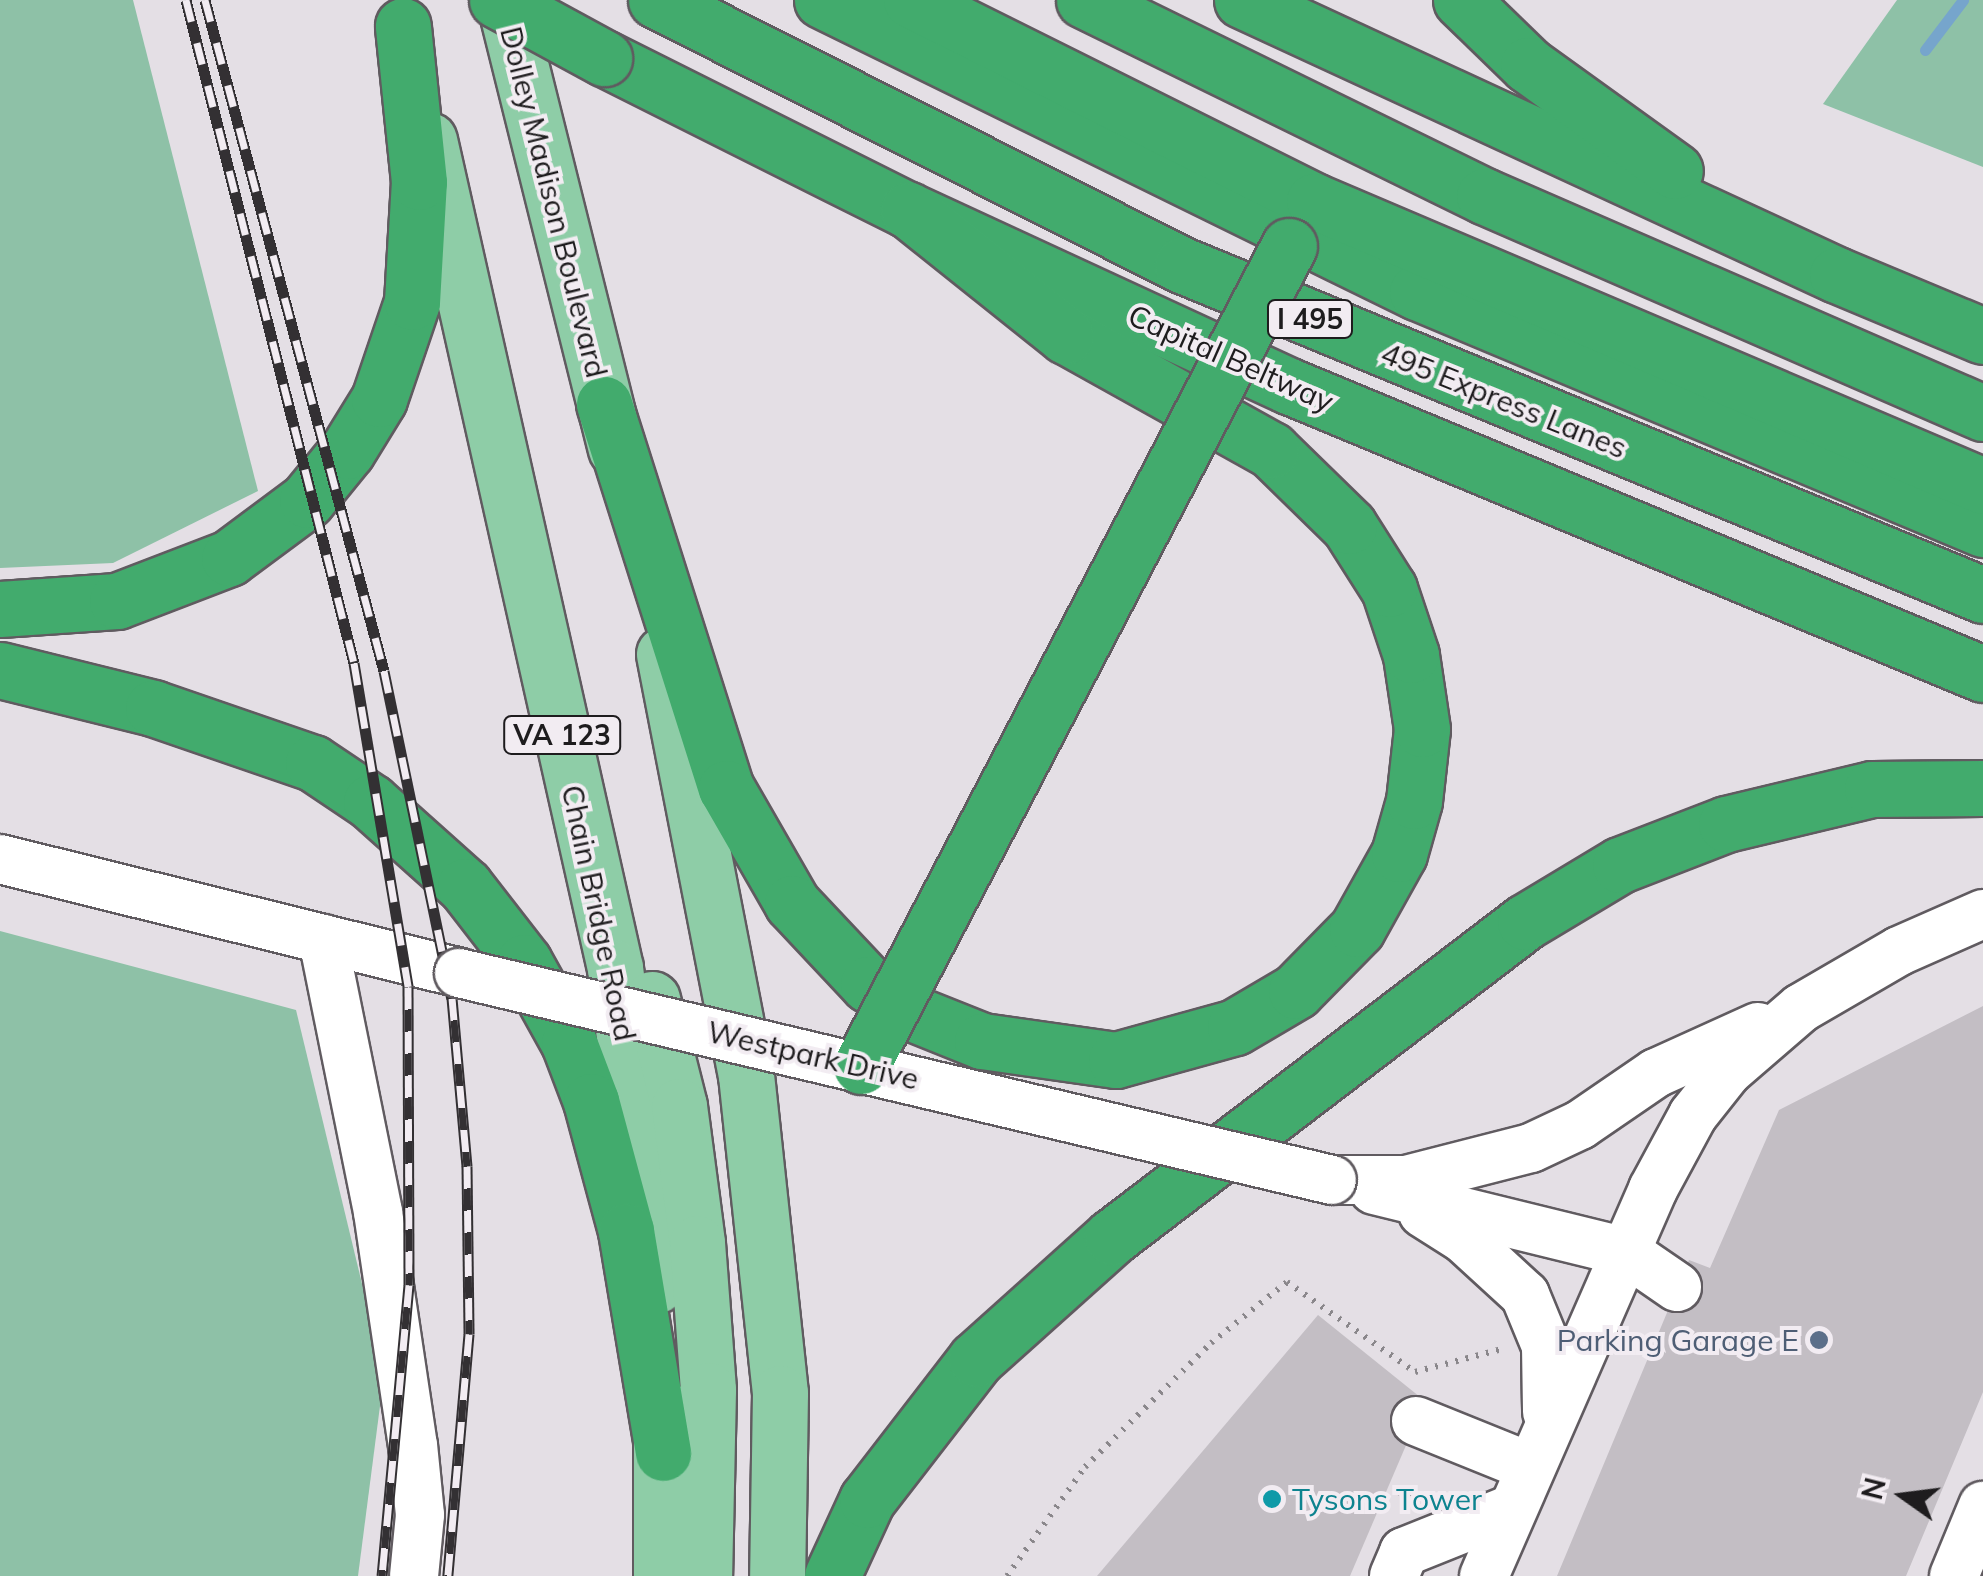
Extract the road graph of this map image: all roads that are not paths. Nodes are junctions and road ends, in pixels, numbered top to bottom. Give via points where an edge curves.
1 (501, 0) edge
2 (656, 0) edge
3 (822, 0) edge
4 (910, 0) edge
5 (1084, 0) edge
6 (1242, 0) edge
7 (1461, 0) edge
8 (400, 13) edge
9 (908, 210) junction
10 (1300, 227) junction
11 (1837, 275) junction
12 (1983, 336) edge
13 (604, 404) junction
14 (1983, 413) edge
15 (1983, 486) edge
16 (1983, 529) edge
17 (1983, 595) edge
18 (0, 610) edge
19 (0, 670) edge
20 (1983, 674) edge
21 (1983, 788) edge
22 (0, 859) edge
23 (596, 879) junction
24 (1983, 914) edge
25 (323, 940) junction
26 (1801, 1008) junction
27 (861, 1066) junction
28 (1332, 1180) junction
29 (1395, 1195) junction
30 (1626, 1252) junction
31 (1677, 1287) dead end
32 (1416, 1422) dead end
33 (1538, 1449) junction
34 (663, 1453) junction
35 (1983, 1506) edge
36 (1509, 1510) junction
37 (414, 1576) edge
38 (661, 1576) edge
39 (704, 1576) edge
40 (777, 1576) edge
41 (832, 1576) edge
42 (1394, 1576) edge
43 (1484, 1576) edge
44 (1954, 1576) edge

1 - 9 highway, Capital Beltway / I 495, bridge
1 - 13 main road, Dolley Madison Boulevard
2 - 17 highway, 495 Express Lanes / I 495 via 1182,264
3 - 10 highway
4 - 10 highway
5 - 14 highway via 1484,196
6 - 11 highway
7 - 11 highway via 1601,123
8 - 18 highway via 419,182 412,302 380,399 347,451 307,500 230,558 117,601
8 - 23 main road, Chain Bridge Road / VA 123
9 - 13 highway via 1066,336 1270,450 1348,526 1390,589 1411,655 1422,729 1414,801 1399,854 1357,929 1296,990 1235,1027 1116,1060 982,1041 912,1013 868,984 792,903 726,788
9 - 20 highway, Capital Beltway / I 495 via 1288,386
10 - 15 highway
10 - 16 highway
10 - 27 highway, bridge
11 - 12 highway
13 - 40 main road via 657,615 746,1075 780,1393
19 - 34 highway via 152,708 313,763 371,802 464,886 524,962 570,1043 591,1101 626,1230
21 - 41 highway via 1872,789 1726,824 1620,865 1525,922 1112,1237 976,1359 867,1500
22 - 25 street, Westpark Drive
23 - 34 main road, Chain Bridge Road / VA 123 via 643,1148
23 - 39 main road via 646,973 679,1106 708,1390
24 - 26 street via 1899,951
25 - 27 street, Westpark Drive, bridge
25 - 37 street via 378,1212 413,1445 420,1515
26 - 28 street via 1656,1073 1580,1125 1531,1148 1406,1180
26 - 30 street via 1728,1071 1693,1115
27 - 28 street, Westpark Drive, bridge
28 - 29 street, Westpark Drive
29 - 30 street, Westpark Drive
29 - 33 street via 1464,1239 1525,1295 1546,1346
30 - 31 street
30 - 33 street
32 - 33 street
33 - 36 street
34 - 38 main road, Chain Bridge Road / VA 123
35 - 44 street
36 - 42 street via 1404,1552
36 - 43 street

